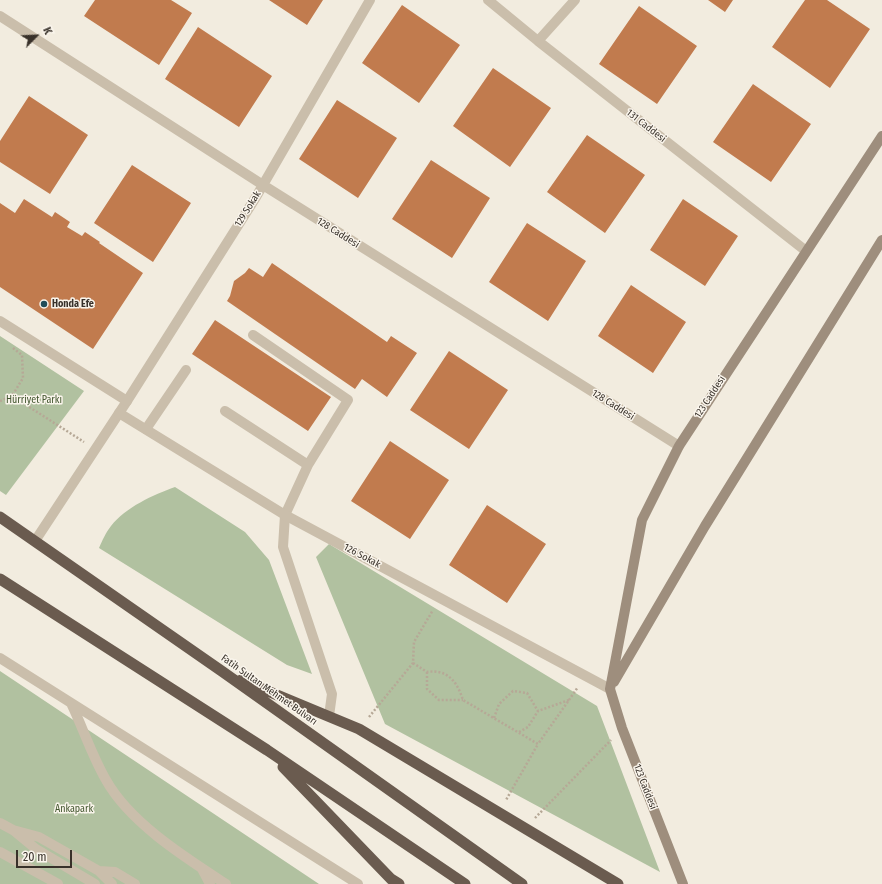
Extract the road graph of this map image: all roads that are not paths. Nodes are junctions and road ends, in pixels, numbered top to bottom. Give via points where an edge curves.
1 (370, 0) edge
2 (488, 0) edge
3 (575, 0) edge
4 (0, 16) edge
5 (538, 41) junction
6 (882, 136) edge
7 (262, 185) junction
8 (882, 240) edge
9 (806, 251) junction
10 (0, 321) edge
11 (253, 335) dead end
12 (186, 370) dead end
13 (127, 401) junction
14 (225, 411) dead end
15 (119, 413) junction
16 (146, 429) junction
17 (678, 446) junction
18 (308, 465) junction
19 (285, 515) junction
20 (0, 517) edge
21 (35, 541) junction
22 (0, 579) edge
23 (0, 658) edge
24 (223, 672) junction
25 (610, 688) junction
26 (71, 702) junction
27 (329, 716) junction
28 (267, 750) junction
29 (0, 823) edge
30 (13, 830) junction
31 (0, 852) edge
32 (201, 868) junction
33 (99, 871) junction
34 (58, 884) edge
35 (95, 884) edge
36 (112, 884) edge
37 (136, 884) edge
38 (210, 884) edge
39 (226, 884) edge
40 (358, 884) edge
41 (399, 884) edge
42 (465, 884) edge
43 (522, 884) edge
44 (618, 884) edge
45 (682, 884) edge

1 - 7 street, 129 Sokak
2 - 5 street, 131 Caddesi
3 - 5 street
4 - 7 street, 128 Caddesi
5 - 9 street, 131 Caddesi
6 - 9 main road, 123 Caddesi
7 - 13 street, 129 Sokak
7 - 17 street, 128 Caddesi
8 - 25 main road via 705,526
9 - 17 main road, 123 Caddesi
10 - 13 street
11 - 18 street via 348,400
12 - 16 street
13 - 15 street, 129 Sokak
14 - 18 street
15 - 16 street, 126 Sokak
15 - 21 street, 129 Sokak
16 - 19 street, 126 Sokak
17 - 25 main road, 123 Caddesi via 642,520
18 - 19 street
19 - 25 street, 126 Sokak
19 - 27 street via 283,547 332,694
20 - 21 highway, Fatih Sultan Mehmet Bulvarı
21 - 24 highway, Fatih Sultan Mehmet Bulvarı
22 - 28 highway
23 - 26 street
24 - 27 highway
24 - 43 highway, Fatih Sultan Mehmet Bulvarı
25 - 45 main road, 123 Caddesi via 622,728
26 - 32 street via 107,781 128,809 165,843
26 - 40 street
27 - 44 highway via 359,729
28 - 41 highway via 391,879
28 - 42 highway
29 - 30 street
30 - 33 street via 39,837
30 - 35 street via 36,849
31 - 34 street
32 - 38 street
32 - 39 street
33 - 36 street
33 - 37 street via 115,872

